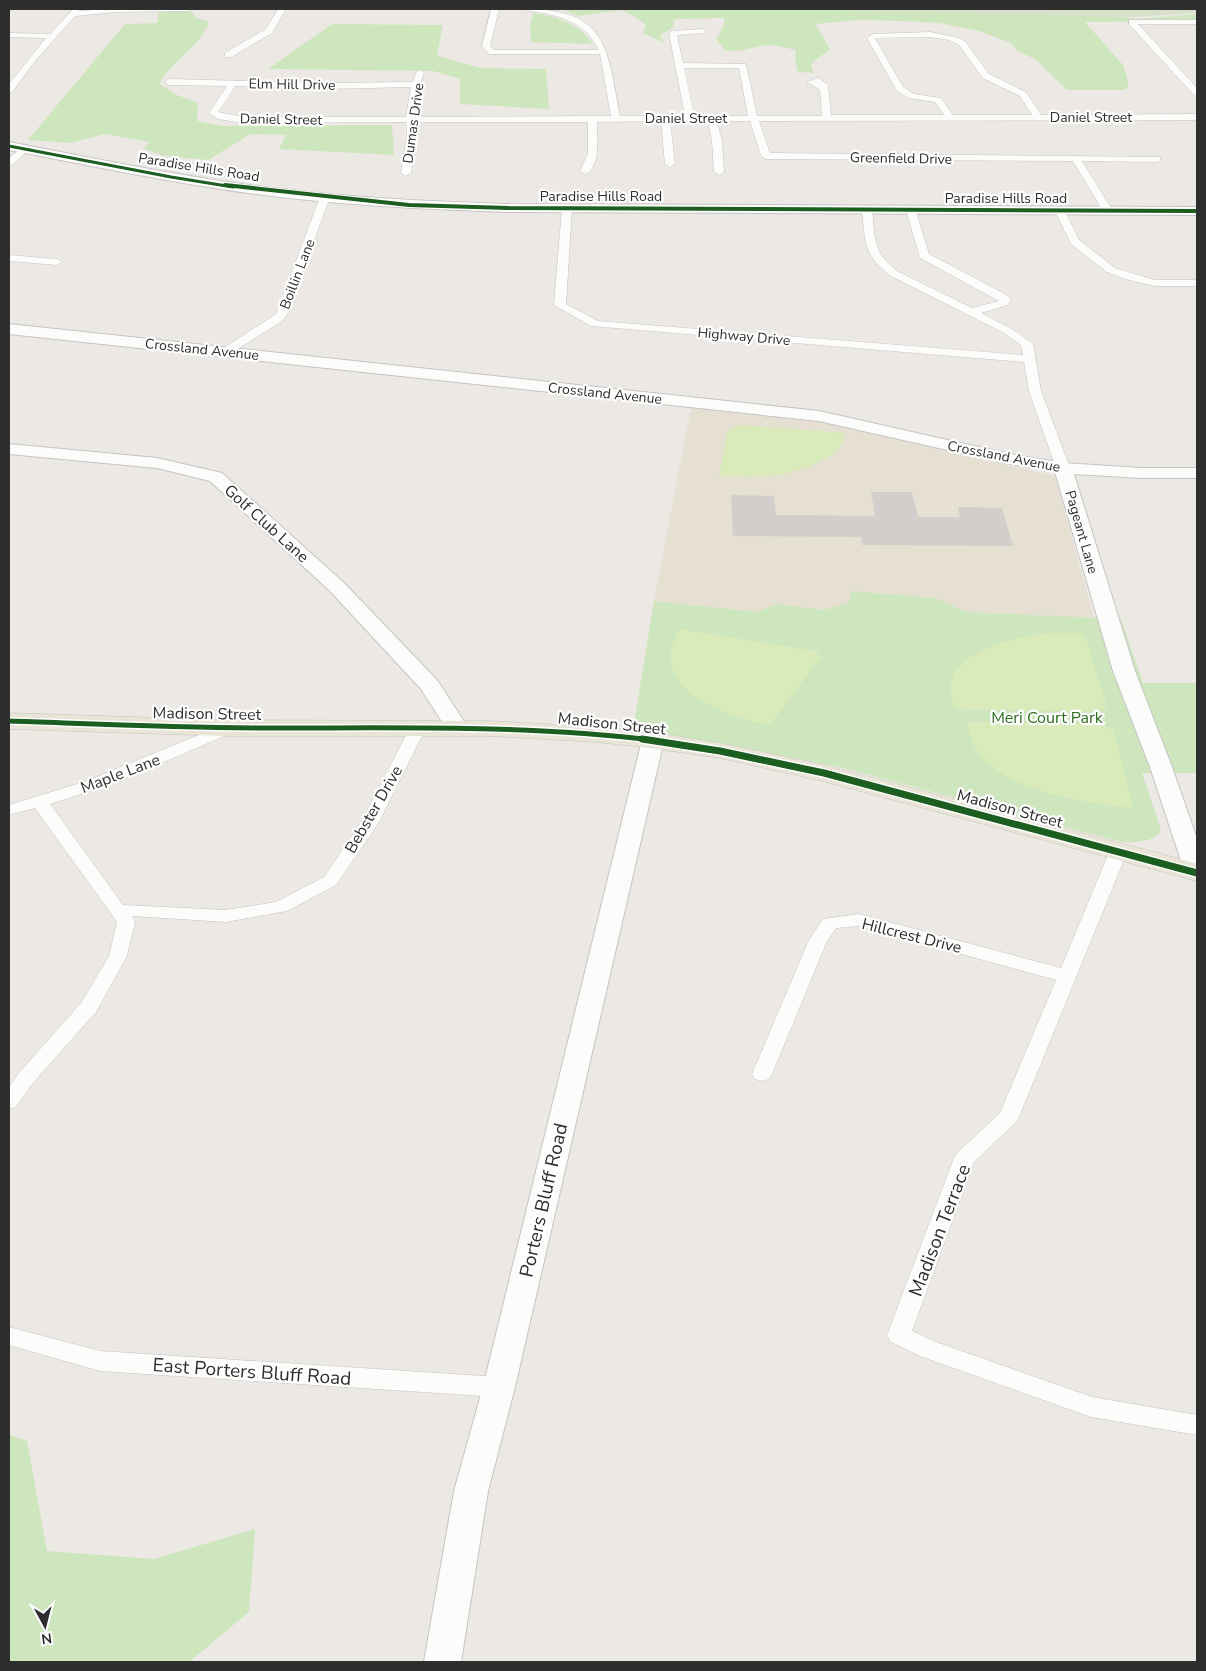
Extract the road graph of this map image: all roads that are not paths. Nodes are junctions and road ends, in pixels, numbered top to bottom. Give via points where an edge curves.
1 (132, 9) edge
2 (189, 9) edge
3 (282, 9) edge
4 (495, 9) edge
5 (529, 9) edge
6 (540, 9) edge
7 (75, 11) edge
8 (1197, 22) edge
9 (702, 31) dead end
10 (9, 35) edge
11 (52, 36) junction
12 (603, 52) junction
13 (228, 55) dead end
14 (680, 65) junction
15 (420, 73) dead end
16 (169, 82) dead end
17 (233, 84) junction
18 (416, 84) junction
19 (824, 89) dead end
20 (9, 90) edge
21 (1197, 93) edge
22 (1038, 117) junction
23 (1197, 117) edge
24 (616, 118) junction
25 (665, 118) junction
26 (690, 118) junction
27 (712, 118) junction
28 (753, 118) junction
29 (827, 118) junction
30 (952, 118) junction
31 (592, 119) junction
32 (410, 120) junction
33 (9, 146) edge
34 (24, 149) junction
35 (1076, 159) junction
36 (1157, 159) dead end
37 (9, 163) edge
38 (670, 164) dead end
39 (585, 171) dead end
40 (719, 172) dead end
41 (406, 173) dead end
42 (325, 197) junction
43 (567, 208) junction
44 (867, 210) junction
45 (911, 210) junction
46 (1060, 211) junction
47 (1108, 212) junction
48 (1197, 212) edge
49 (9, 258) edge
50 (57, 262) dead end
51 (1197, 283) edge
52 (972, 312) junction
53 (9, 329) edge
54 (225, 352) junction
55 (1029, 359) junction
56 (9, 449) edge
57 (1064, 468) junction
58 (1197, 473) edge
59 (9, 721) edge
60 (419, 726) junction
61 (456, 726) junction
62 (229, 728) junction
63 (653, 740) junction
64 (40, 803) junction
65 (9, 810) edge
66 (1119, 850) junction
67 (1197, 873) edge
68 (117, 910) junction
69 (1066, 976) junction
70 (762, 1074) dead end
71 (9, 1102) edge
72 (9, 1336) edge
73 (499, 1387) junction
74 (1197, 1425) edge
75 (442, 1662) edge

1 - 2 street
1 - 7 street
3 - 13 street via 269,31
4 - 12 street via 486,46 492,52
5 - 6 street
6 - 12 street via 584,26
7 - 11 street
8 - 21 street via 1132,22
9 - 14 street via 673,33
10 - 11 street
11 - 20 street
12 - 24 street
14 - 26 street
14 - 28 street via 741,65
15 - 18 street, Dumas Drive
16 - 17 street, Elm Hill Drive
17 - 18 street, Elm Hill Drive
17 - 32 street, Daniel Street via 213,113 244,120
18 - 32 street, Dumas Drive
19 - 29 street
22 - 23 street, Daniel Street
22 - 30 street, Daniel Street
22 - 30 street via 1022,94 986,76 956,39 873,36 871,38 900,89 912,96 938,100
24 - 25 street, Daniel Street
24 - 31 street, Daniel Street
25 - 26 street, Daniel Street
25 - 38 street
26 - 27 street, Daniel Street
27 - 28 street, Daniel Street
27 - 40 street
28 - 29 street, Daniel Street
28 - 35 street, Greenfield Drive via 766,156
29 - 30 street, Daniel Street
31 - 32 street, Daniel Street
31 - 39 street via 593,153
32 - 41 street, Dumas Drive via 412,135
33 - 34 street, Paradise Hills Road
34 - 37 street
34 - 42 street, Paradise Hills Road via 201,182
35 - 36 street, Greenfield Drive
35 - 47 street
42 - 43 street, Paradise Hills Road via 409,205
42 - 54 street, Boillin Lane via 281,315
43 - 44 street, Paradise Hills Road
43 - 55 street, Highway Drive via 560,305 595,324
44 - 45 street, Paradise Hills Road
44 - 52 street, Pageant Lane via 873,252 880,263 895,274
45 - 46 street, Paradise Hills Road
45 - 52 street via 924,256 1005,300 999,306
46 - 47 street, Paradise Hills Road
46 - 51 street via 1075,242 1111,270 1154,283
47 - 48 street, Paradise Hills Road
49 - 50 street
52 - 55 street, Pageant Lane via 1026,342
53 - 54 street, Crossland Avenue
54 - 57 street, Crossland Avenue via 819,416
55 - 57 street, Pageant Lane via 1035,391
56 - 61 street, Golf Club Lane via 158,463 216,477 336,587 429,685
57 - 58 street, Crossland Avenue
57 - 67 street, Pageant Lane via 1124,671
59 - 62 main road, Madison Street
60 - 61 main road, Madison Street
60 - 62 main road, Madison Street
60 - 68 street, Bebster Drive via 369,824 330,880 281,907 226,916
61 - 63 main road, Madison Street
62 - 64 street, Maple Lane via 142,766
63 - 66 main road, Madison Street via 822,773
63 - 73 street, Porters Bluff Road
64 - 65 street, Maple Lane
64 - 68 street
66 - 67 main road, Madison Street
66 - 69 street, Madison Terrace
68 - 71 street via 126,922 118,956 89,1007 25,1078
69 - 70 street, Hillcrest Drive via 859,920 830,923 818,940
69 - 74 street, Madison Terrace via 1009,1117 965,1158 899,1335 928,1349 1091,1407
72 - 73 street, East Porters Bluff Road via 100,1362
73 - 75 street, Porters Bluff Road via 470,1491

